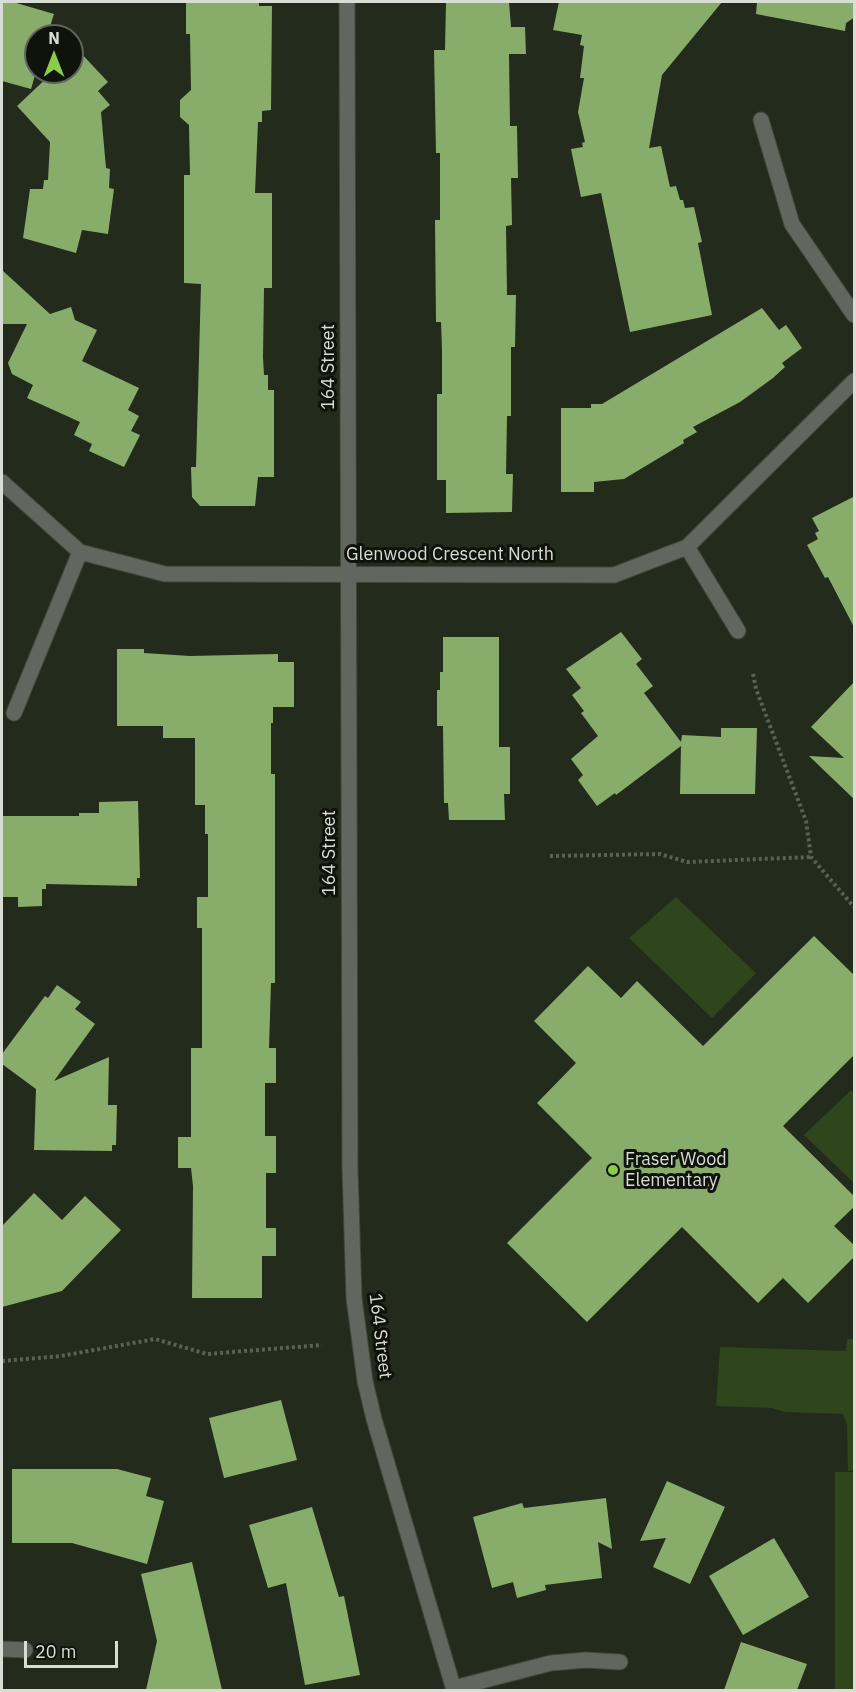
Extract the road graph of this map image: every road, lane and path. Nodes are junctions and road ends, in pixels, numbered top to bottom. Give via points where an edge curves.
1 (347, 2) edge
2 (761, 120) dead end
3 (855, 315) edge
4 (855, 381) edge
5 (2, 482) edge
6 (687, 547) junction
7 (80, 552) junction
8 (348, 574) junction
9 (738, 632) dead end
10 (753, 674) dead end
11 (15, 713) dead end
12 (550, 856) dead end
13 (811, 857) junction
14 (855, 908) edge
15 (322, 1345) dead end
16 (2, 1361) edge
17 (2, 1649) edge
18 (25, 1650) dead end
19 (620, 1662) dead end
20 (454, 1689) edge

1 - 8 street, 164 Street
2 - 3 street via 792,224
4 - 6 street, Glenwood Crescent North
5 - 7 street, Glenwood Crescent North
6 - 8 street, Glenwood Crescent North via 614,575
6 - 9 street
7 - 8 street, Glenwood Crescent North via 165,574
7 - 11 street
8 - 20 street, 164 Street via 354,1298 374,1419
10 - 13 path via 806,820
12 - 13 path via 660,854 687,862
13 - 14 path
15 - 16 path via 207,1354 155,1339 61,1356
17 - 18 street
19 - 20 street via 551,1663

